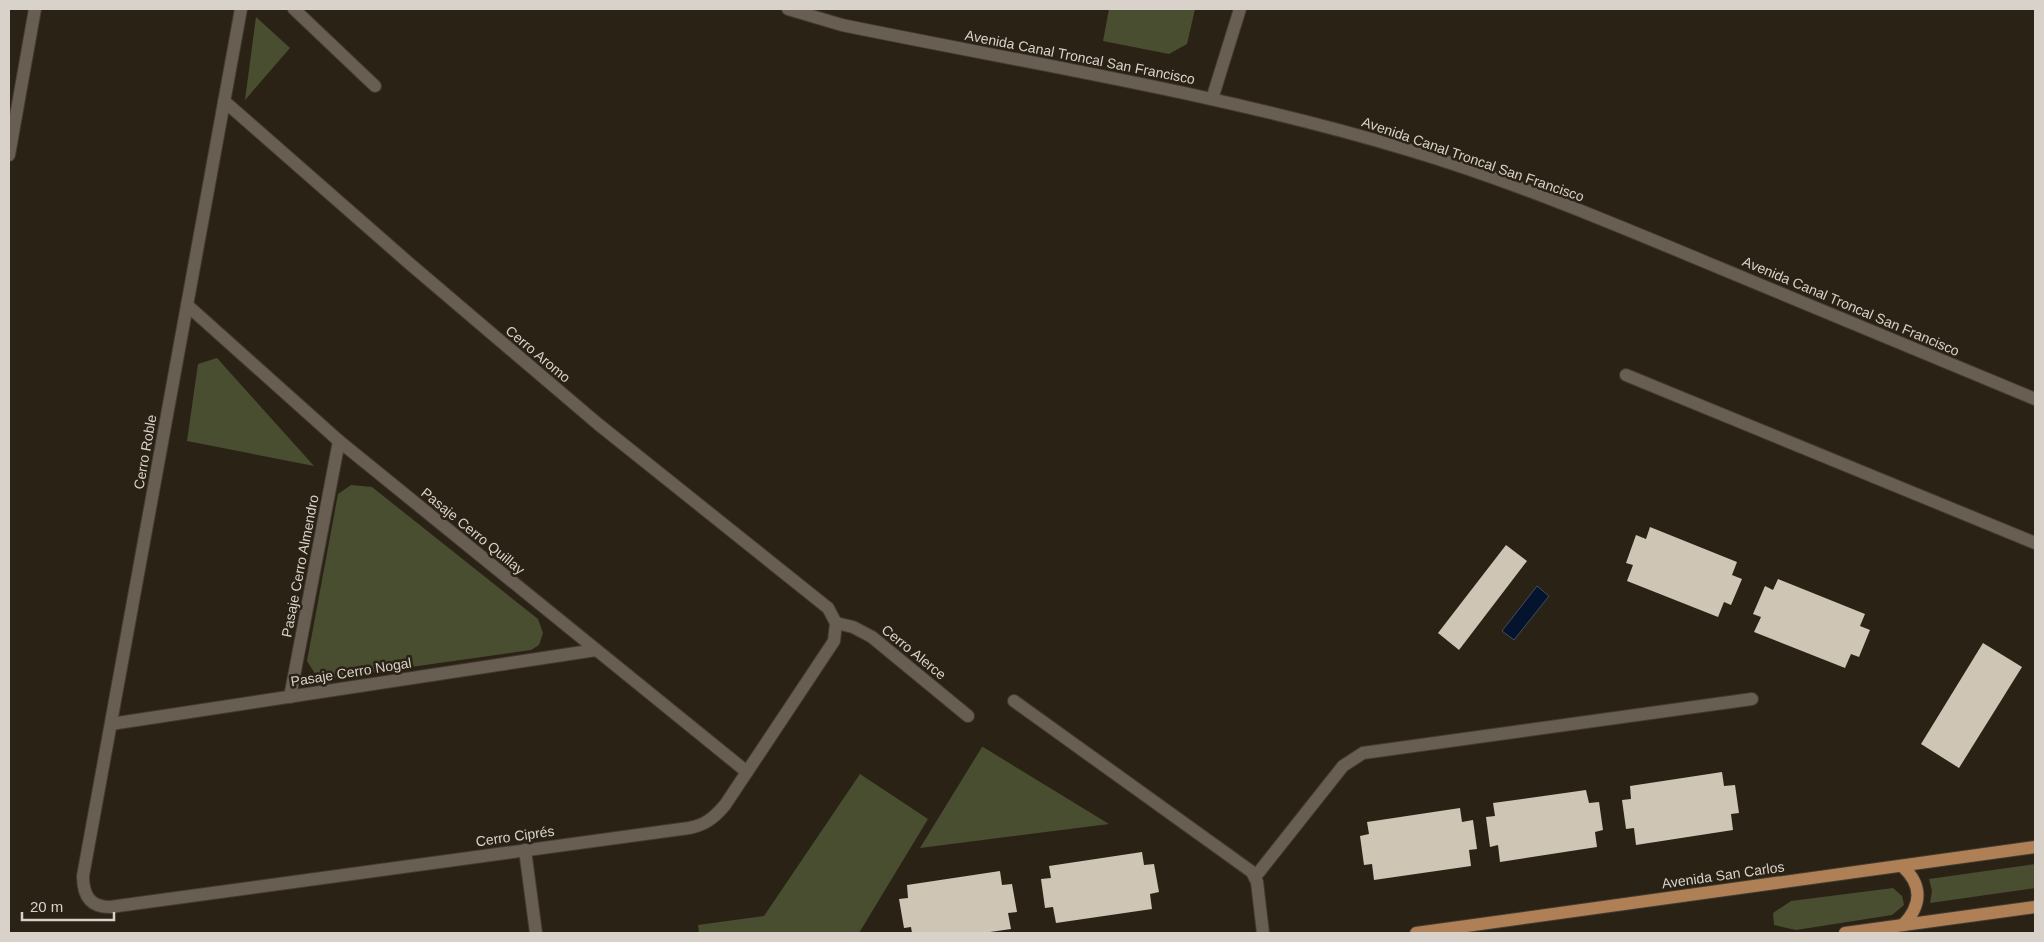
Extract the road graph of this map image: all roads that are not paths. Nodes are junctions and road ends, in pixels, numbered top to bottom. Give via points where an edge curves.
1 (36, 9) edge
2 (241, 9) edge
3 (294, 9) edge
4 (788, 9) edge
5 (1240, 9) edge
6 (375, 86) dead end
7 (1212, 99) junction
8 (224, 101) junction
9 (9, 155) edge
10 (187, 305) junction
11 (1626, 375) dead end
12 (2035, 400) edge
13 (339, 441) junction
14 (2035, 543) edge
15 (836, 623) junction
16 (596, 650) junction
17 (290, 697) junction
18 (1752, 699) dead end
19 (1014, 701) dead end
20 (968, 716) dead end
21 (111, 724) junction
22 (747, 772) junction
23 (2035, 847) edge
24 (525, 850) junction
25 (1902, 866) junction
26 (1255, 877) junction
27 (89, 900) joint
28 (2035, 907) edge
29 (1903, 926) junction
30 (536, 933) edge
31 (1263, 933) edge
32 (1416, 933) edge
33 (1852, 933) edge

1 - 9 street
2 - 8 street, Cerro Roble
3 - 6 street
4 - 7 street, Avenida Canal Troncal San Francisco via 842,25
5 - 7 street
7 - 12 street, Avenida Canal Troncal San Francisco via 1348,133 1508,183 1602,219
8 - 10 street, Cerro Roble
8 - 15 street, Cerro Aromo via 590,418 822,602
10 - 13 street, Pasaje Cerro Quillay
10 - 21 street, Cerro Roble
11 - 14 street
13 - 16 street, Pasaje Cerro Quillay
13 - 17 street, Pasaje Cerro Almendro
15 - 20 street, Cerro Alerce via 853,626 872,637
15 - 22 street, Cerro Ciprés via 834,641
16 - 17 street, Pasaje Cerro Nogal
16 - 22 street, Pasaje Cerro Quillay
17 - 21 street, Pasaje Cerro Nogal
18 - 26 street via 1363,753 1343,766
19 - 26 street
21 - 27 street, Cerro Roble via 84,876
22 - 24 street, Cerro Ciprés via 718,814 700,826
23 - 25 main road, Avenida San Carlos
24 - 27 street, Cerro Ciprés via 110,907 97,906
24 - 30 street
25 - 29 main road via 1910,873 1918,895 1911,917
25 - 32 main road, Avenida San Carlos
26 - 31 street
28 - 29 main road
29 - 33 main road

